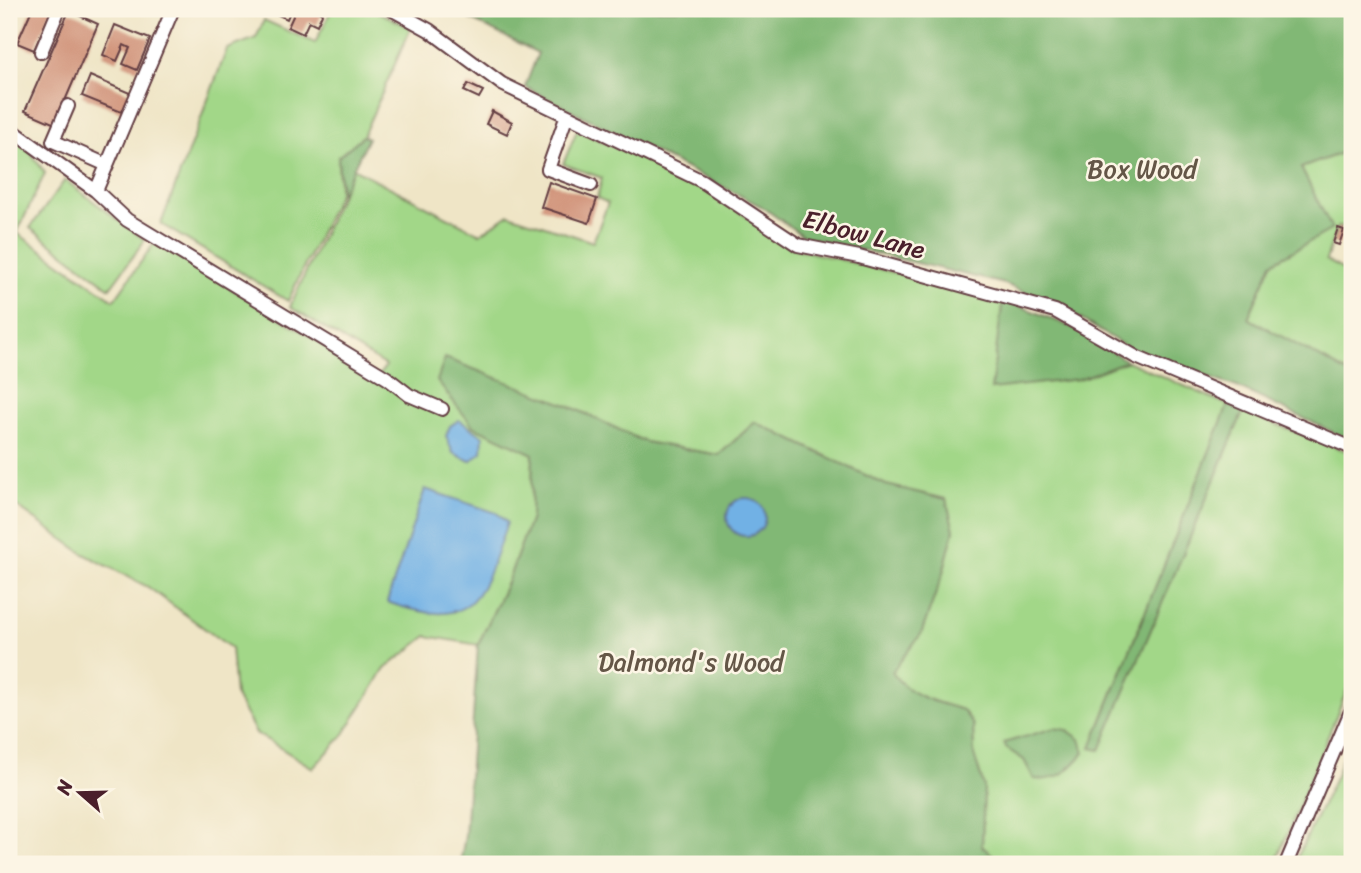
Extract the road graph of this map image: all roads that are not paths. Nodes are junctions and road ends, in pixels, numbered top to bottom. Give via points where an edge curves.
1 (59, 9) edge
2 (173, 9) edge
3 (391, 9) edge
4 (41, 52) dead end
5 (68, 106) dead end
6 (566, 118) junction
7 (9, 128) edge
8 (107, 165) junction
9 (591, 185) dead end
10 (96, 191) junction
11 (442, 409) dead end
12 (1352, 448) edge
13 (1352, 709) edge
14 (1286, 864) edge

1 - 4 street
2 - 8 street
3 - 6 street, Elbow Lane via 429,30 502,84
5 - 8 street via 53,141
6 - 9 street via 548,169
6 - 12 street, Elbow Lane via 702,181 799,245 911,270 1055,311 1136,358
7 - 10 street
8 - 10 street
10 - 11 street via 127,220 387,377 409,395
13 - 14 street

